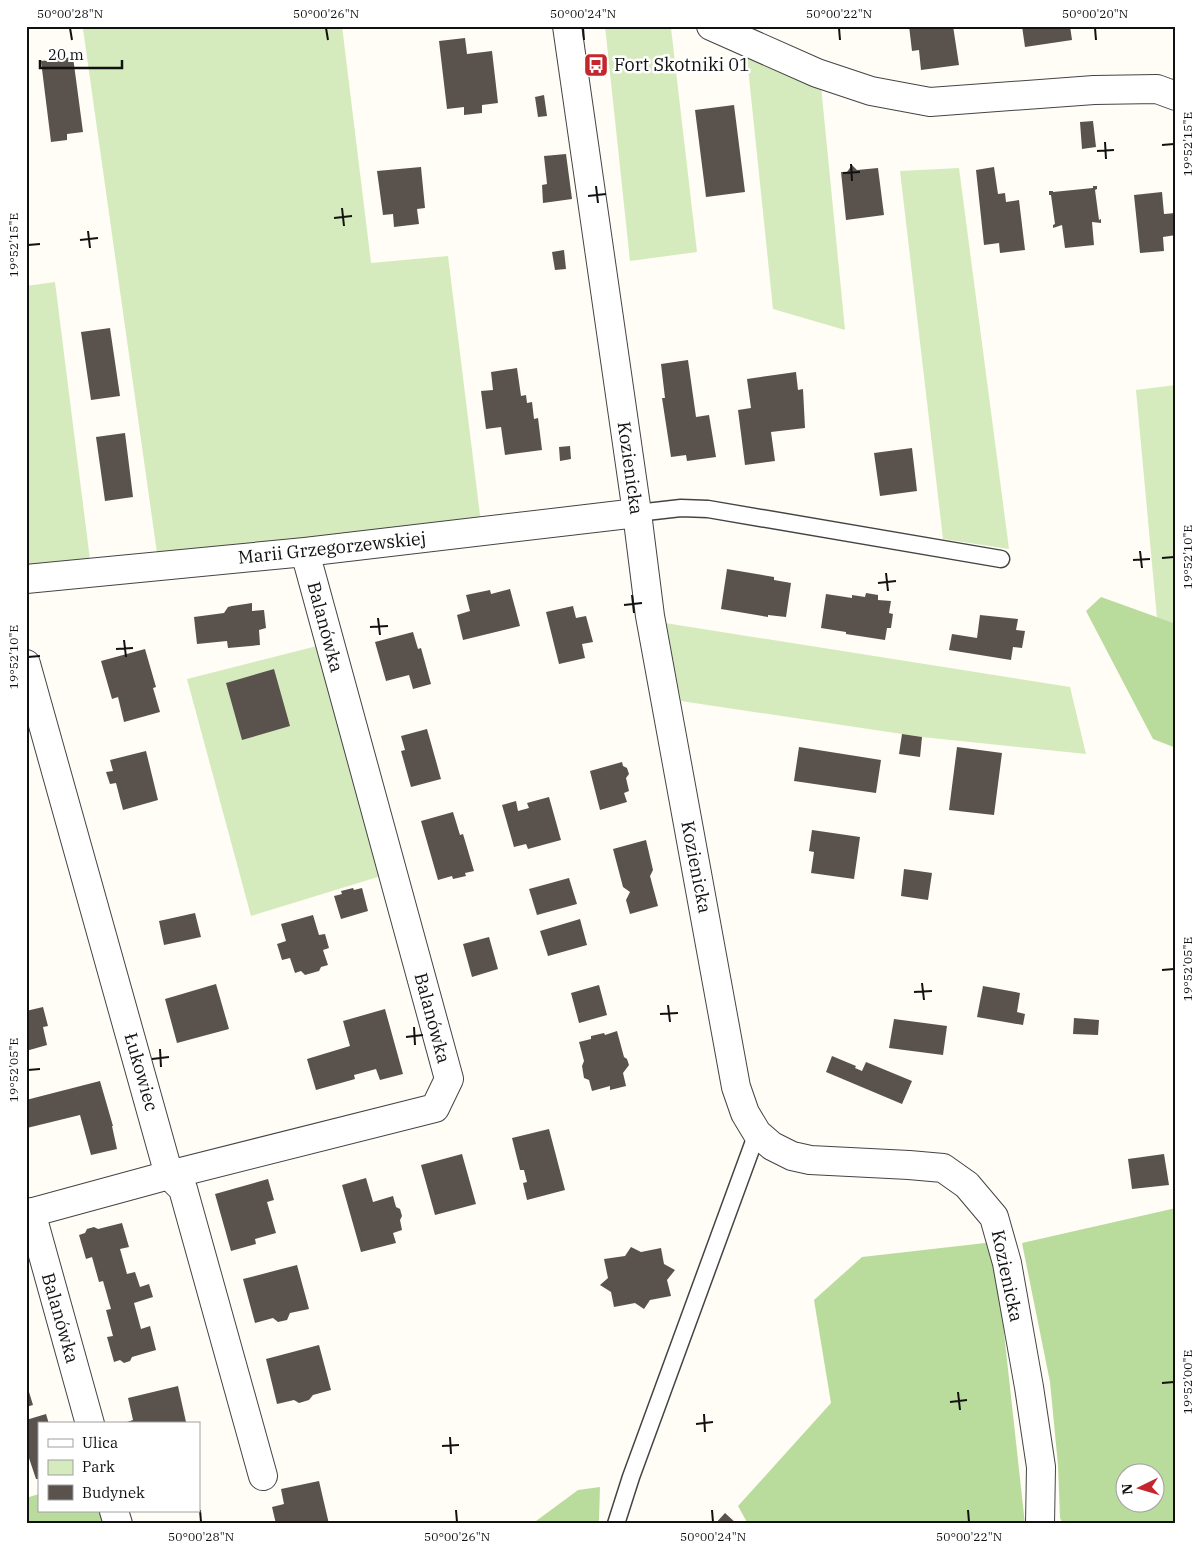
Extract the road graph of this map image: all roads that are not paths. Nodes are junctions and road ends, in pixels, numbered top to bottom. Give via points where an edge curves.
1 (567, 26) edge
2 (711, 26) edge
3 (1176, 96) edge
4 (637, 513) junction
5 (305, 552) junction
6 (1001, 559) dead end
7 (26, 579) edge
8 (26, 664) edge
9 (758, 1133) junction
10 (169, 1175) junction
11 (29, 1213) edge
12 (89, 1422) edge
13 (264, 1476) dead end
14 (114, 1512) edge
15 (118, 1524) edge
16 (616, 1524) edge
17 (1040, 1524) edge

1 - 4 street, Kozienicka
2 - 3 street via 817,73 870,91 930,102 1094,90 1156,89
4 - 5 street, Marii Grzegorzewskiej
4 - 6 lane via 681,508 708,509
4 - 9 street, Kozienicka via 650,616 736,1087 745,1113
5 - 7 street, Marii Grzegorzewskiej
5 - 10 street, Balanówka via 449,1079 435,1108
8 - 10 street, Łukowiec
9 - 16 lane
9 - 17 street, Kozienicka via 772,1146 810,1160 943,1168 967,1185 994,1217 1007,1264 1041,1467
10 - 11 street, Balanówka
10 - 13 street, Łukowiec via 183,1189
11 - 12 street, Balanówka
14 - 15 street

